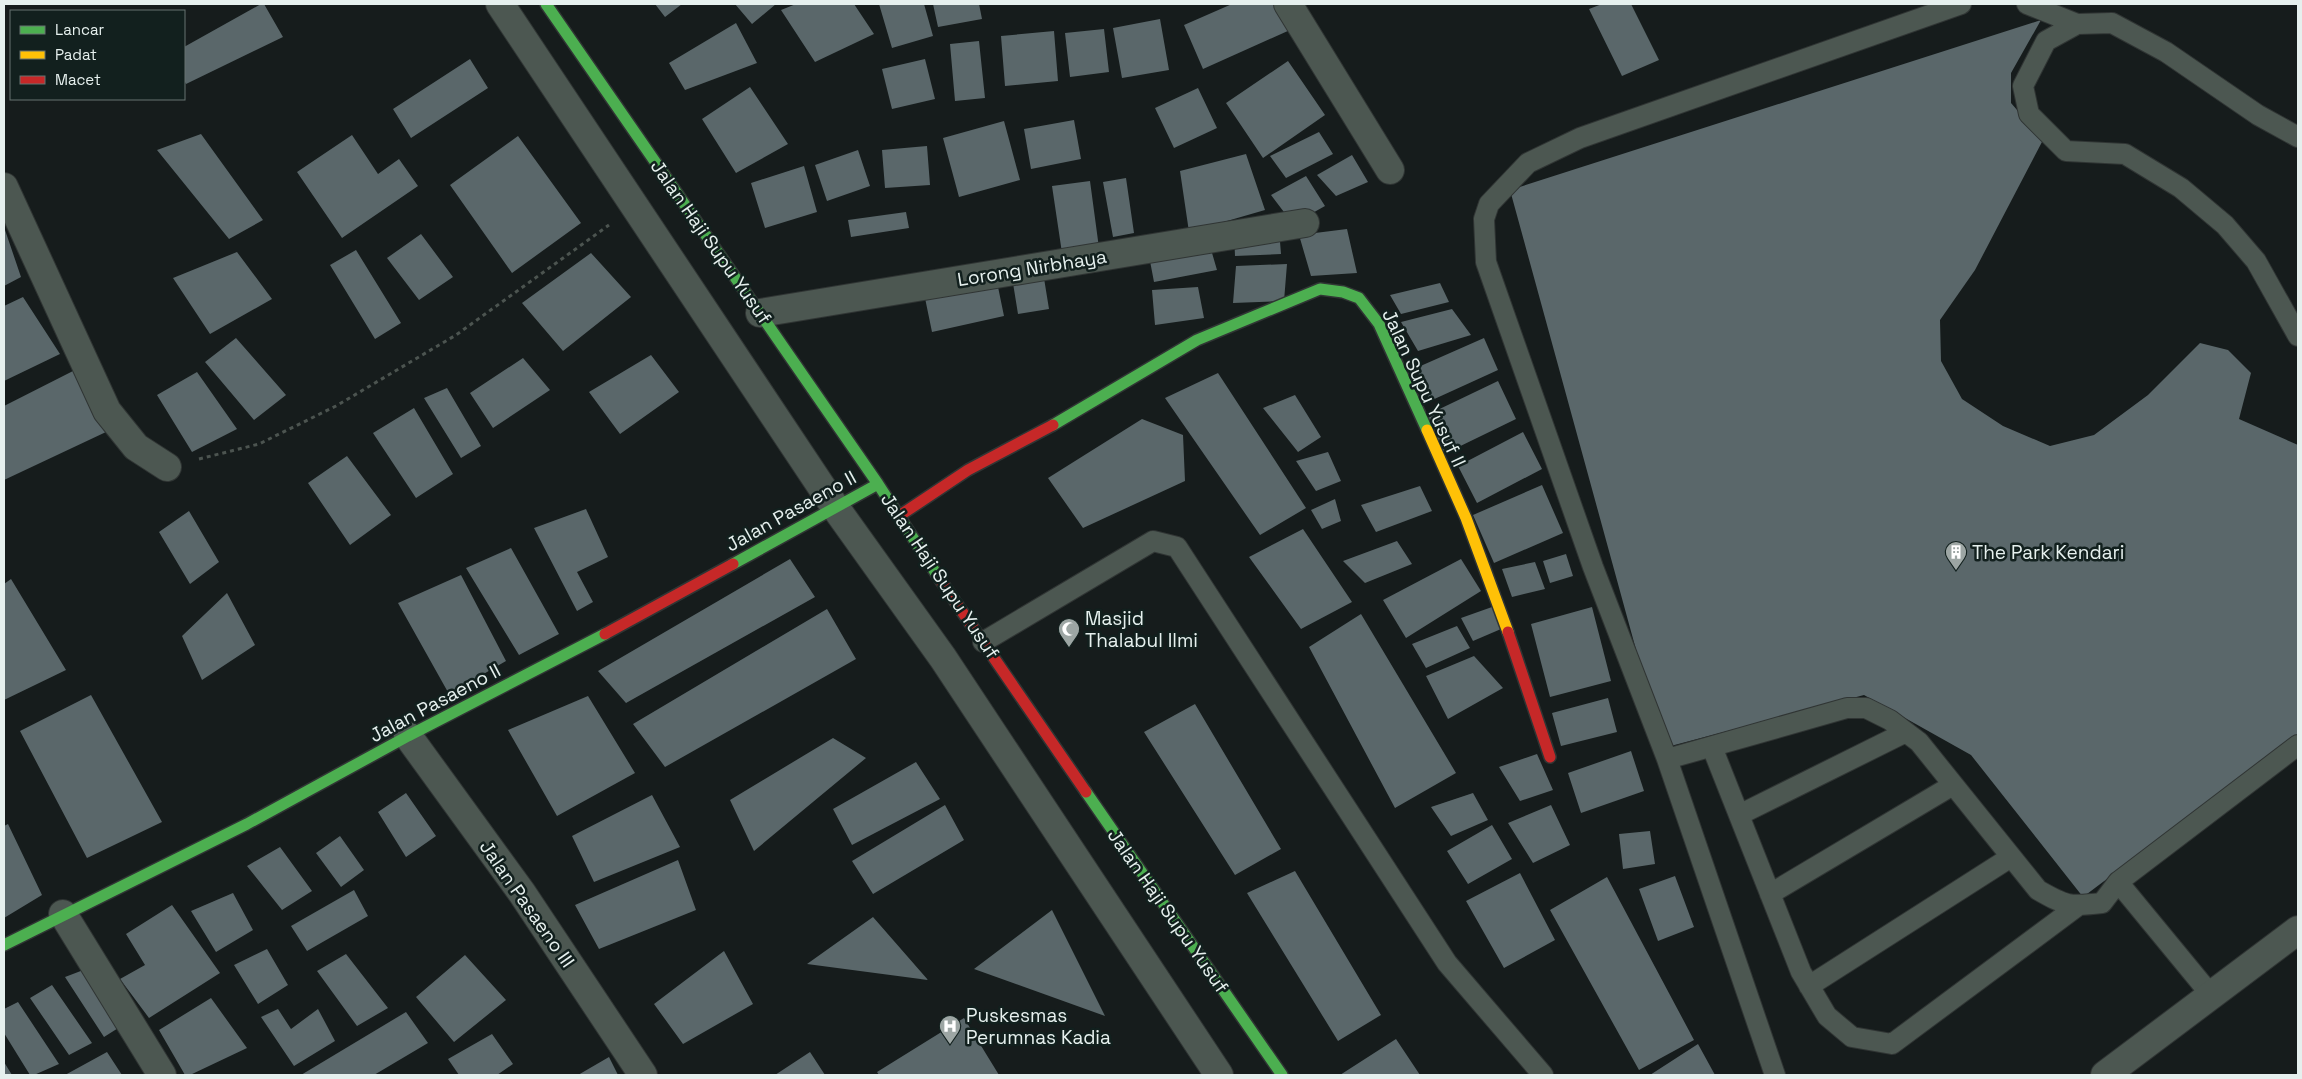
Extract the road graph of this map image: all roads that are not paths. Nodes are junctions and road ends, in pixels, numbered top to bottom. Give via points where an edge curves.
1 (500, 4) edge
2 (546, 4) edge
3 (1288, 4) edge
4 (1961, 4) edge
5 (2027, 4) edge
6 (2076, 24) junction
7 (2298, 138) edge
8 (1390, 170) dead end
9 (4, 187) edge
10 (1305, 223) dead end
11 (760, 313) junction
12 (2298, 336) edge
13 (167, 467) road end
14 (878, 484) junction
15 (835, 507) junction
16 (900, 516) junction
17 (983, 642) junction
18 (1906, 732) junction
19 (408, 736) junction
20 (2298, 745) edge
21 (1712, 746) junction
22 (1550, 757) dead end
23 (1667, 759) junction
24 (1953, 785) junction
25 (1739, 815) junction
26 (2011, 857) junction
27 (2118, 882) junction
28 (1770, 894) junction
29 (2079, 906) junction
30 (63, 914) junction
31 (2298, 930) edge
32 (4, 945) edge
33 (1809, 986) junction
34 (2211, 996) junction
35 (162, 1075) edge
36 (643, 1075) edge
37 (1219, 1075) edge
38 (1282, 1075) edge
39 (1544, 1075) edge
40 (1776, 1075) edge
41 (2105, 1075) edge

1 - 15 street
2 - 11 street, Jalan Haji Supu Yusuf
3 - 8 street
4 - 23 lane via 1580,138 1528,164 1489,204 1484,219 1486,262 1593,566
5 - 6 lane
6 - 7 lane via 2112,24 2166,52 2258,115
6 - 12 lane via 2046,41 2023,86 2029,114 2066,151 2125,154 2181,188 2225,225 2256,261
9 - 13 street via 107,411 136,447
10 - 11 street, Lorong Nirbhaya
11 - 14 street, Jalan Haji Supu Yusuf
14 - 15 street, Jalan Pasaeno II
14 - 16 street, Jalan Haji Supu Yusuf
15 - 19 street, Jalan Pasaeno II via 635,618
15 - 37 street via 943,658
16 - 17 street, Jalan Haji Supu Yusuf
16 - 22 street, Jalan Supu Yusuf II via 968,470 1026,441 1197,340 1320,289 1343,292 1359,298 1379,324 1466,518 1526,681
17 - 38 street, Jalan Haji Supu Yusuf
17 - 39 lane via 1153,540 1177,547 1447,964
18 - 21 lane via 1866,708 1847,708
18 - 24 lane via 1919,742
18 - 25 lane
19 - 30 street, Jalan Pasaeno II via 247,824
19 - 36 street, Jalan Pasaeno III via 522,893
20 - 27 lane
21 - 23 lane
21 - 25 lane
23 - 40 lane
24 - 26 lane
24 - 28 lane
25 - 28 lane
26 - 29 lane via 2038,890 2062,904
26 - 33 lane
27 - 29 lane via 2102,903
27 - 34 lane
28 - 33 lane
29 - 33 lane via 1892,1044 1852,1037 1827,1016
30 - 32 street, Jalan Pasaeno II
30 - 35 street
31 - 34 street
34 - 41 street

